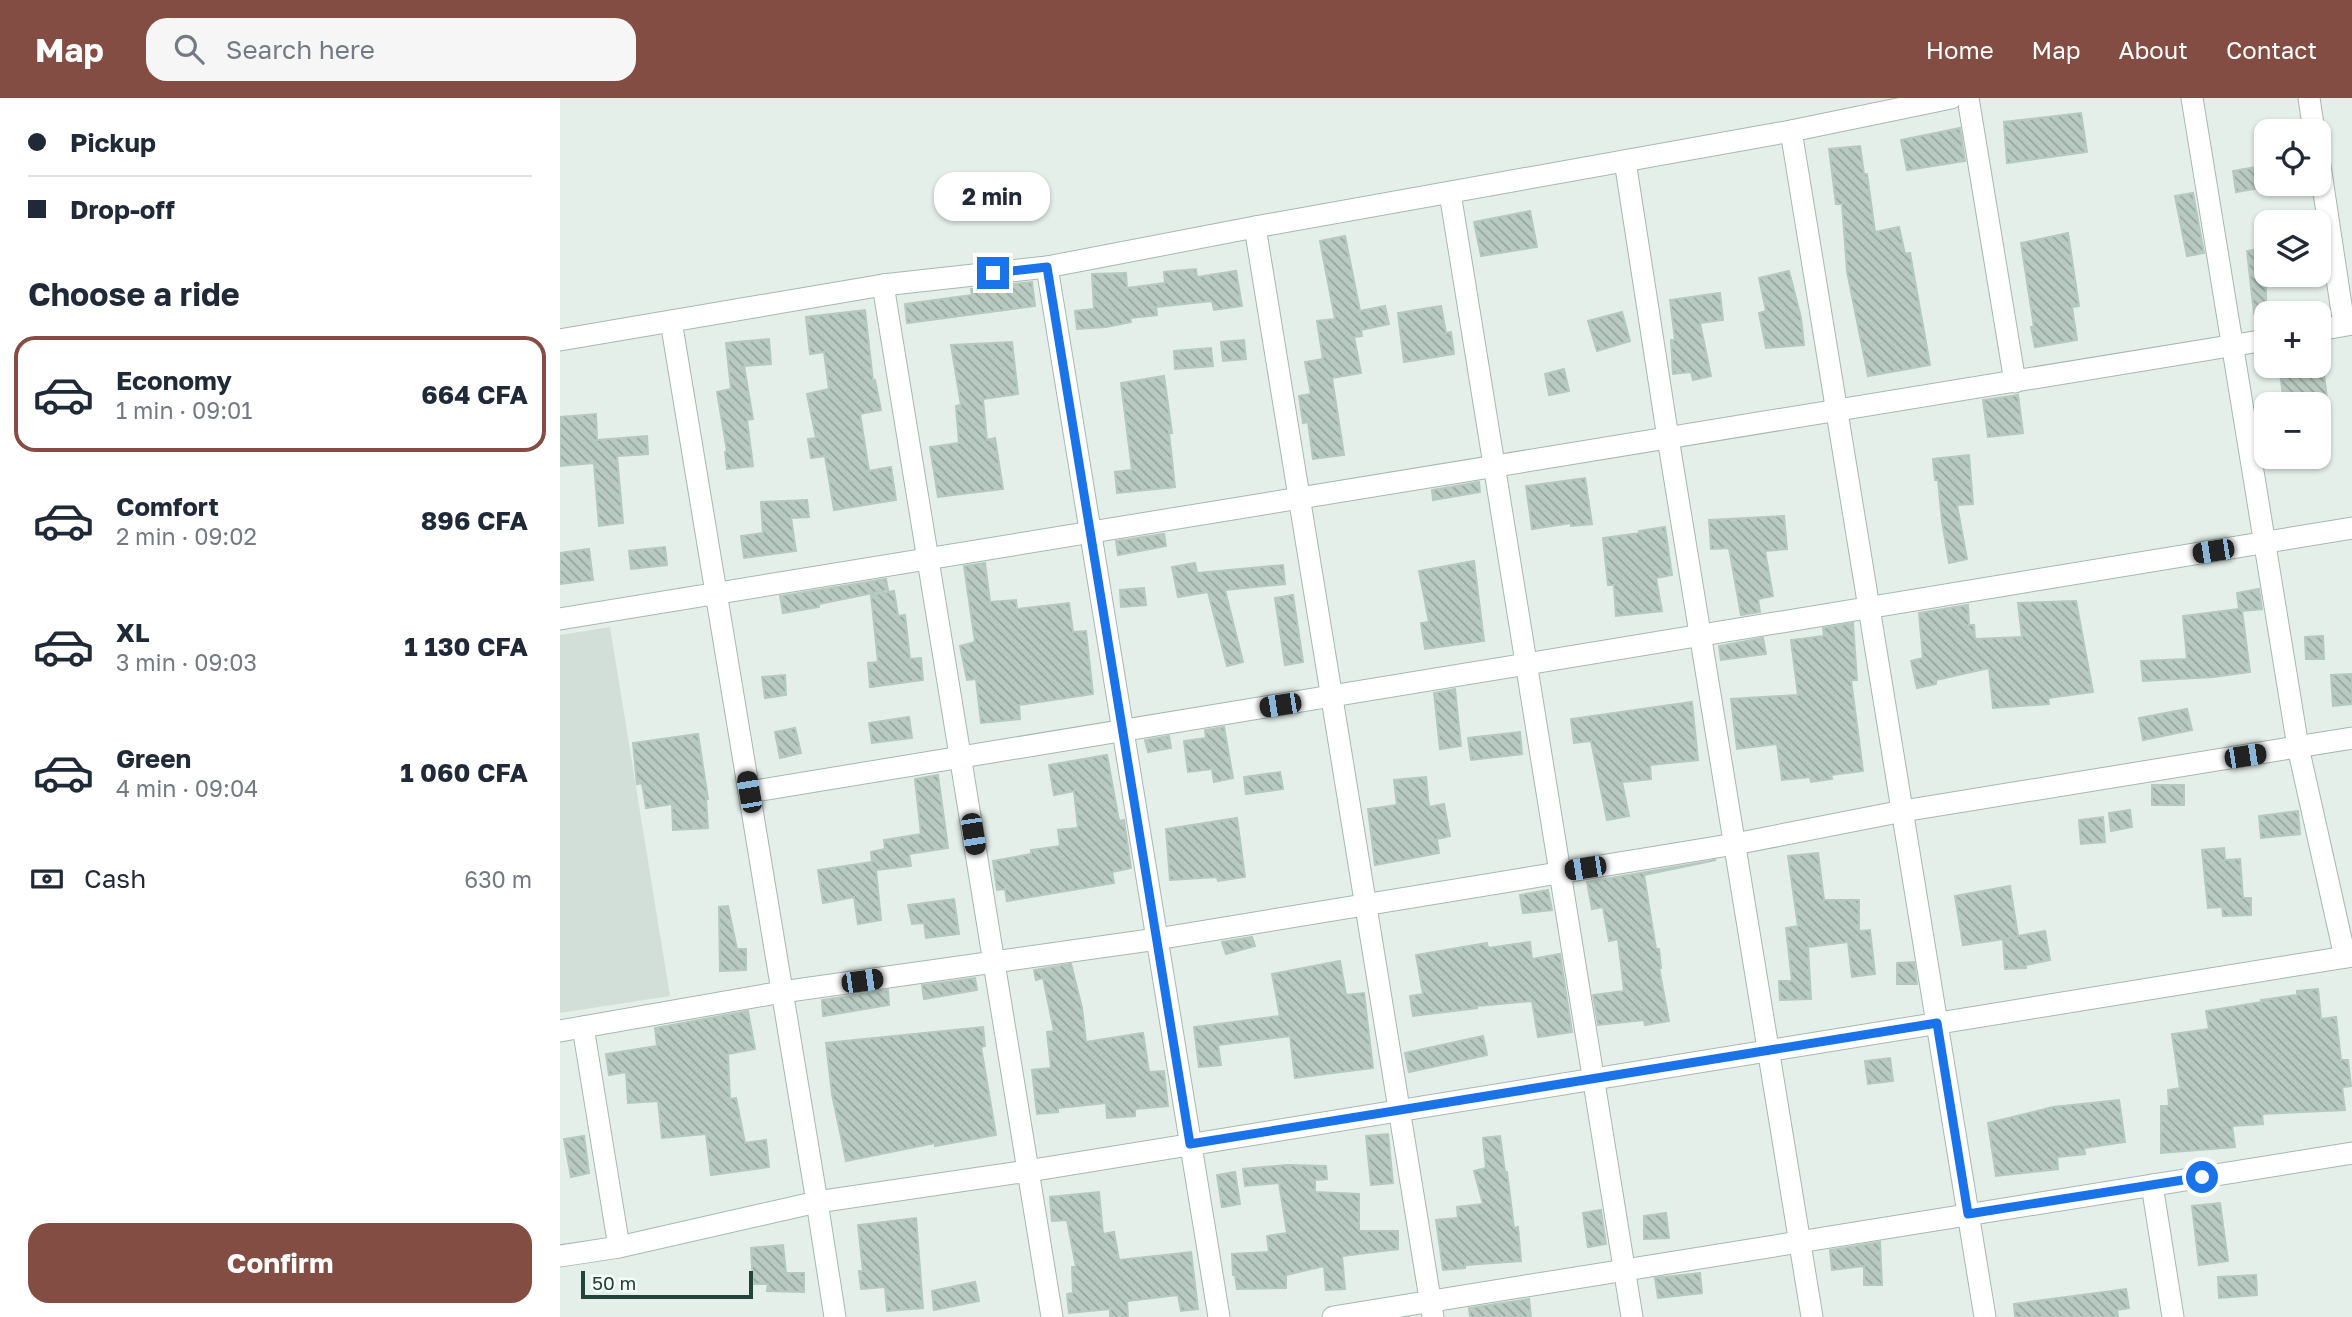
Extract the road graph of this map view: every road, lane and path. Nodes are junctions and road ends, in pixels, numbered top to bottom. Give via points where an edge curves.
1 (1951, 98) edge
2 (1968, 98) edge
3 (2192, 98) edge
4 (2309, 98) edge
5 (2313, 119) edge
6 (1791, 131) junction
7 (1626, 161) junction
8 (1450, 192) junction
9 (2326, 196) edge
10 (1255, 227) junction
11 (1047, 267) junction
12 (883, 285) junction
13 (671, 321) junction
14 (2348, 324) edge
15 (560, 340) edge
16 (2254, 342) edge
17 (2233, 346) junction
18 (2015, 382) junction
19 (1837, 411) junction
20 (1668, 438) junction
21 (1495, 467) junction
22 (1299, 498) junction
23 (2352, 528) edge
24 (1090, 532) junction
25 (2266, 543) junction
26 (928, 559) junction
27 (715, 594) junction
28 (1870, 608) junction
29 (560, 619) edge
30 (1702, 636) junction
31 (1528, 664) junction
32 (1332, 696) junction
33 (1124, 730) junction
34 (2352, 738) edge
35 (2298, 747) junction
36 (961, 757) junction
37 (749, 792) junction
38 (1903, 811) junction
39 (1735, 844) junction
40 (1560, 872) junction
41 (1366, 904) junction
42 (1157, 939) junction
43 (2348, 957) edge
44 (994, 963) junction
45 (782, 992) junction
46 (1937, 1023) junction
47 (583, 1027) junction
48 (560, 1031) edge
49 (1769, 1050) junction
50 (1594, 1079) junction
51 (1399, 1110) junction
52 (1190, 1144) junction
53 (2352, 1153) edge
54 (1028, 1171) junction
55 (2152, 1185) junction
56 (817, 1202) junction
57 (1968, 1214) junction
58 (1800, 1242) junction
59 (619, 1247) junction
60 (560, 1256) edge
61 (1625, 1270) junction
62 (1432, 1309) edge
63 (835, 1317) edge
64 (1052, 1317) edge
65 (1219, 1317) edge
66 (1333, 1317) edge
67 (1632, 1317) edge
68 (1812, 1317) edge
69 (1985, 1317) edge
70 (2173, 1317) edge

1 - 6 street
2 - 18 street
3 - 17 street
4 - 5 street
6 - 7 street
6 - 19 street
7 - 8 street
7 - 20 street
8 - 10 street
8 - 21 street
9 - 14 street
10 - 11 street
10 - 22 street
11 - 12 street
11 - 24 street
12 - 13 street
12 - 26 street
13 - 15 street
13 - 27 street
16 - 17 street
17 - 18 street
17 - 25 street
18 - 19 street
19 - 20 street
19 - 28 street
20 - 21 street
20 - 30 street
21 - 22 street
21 - 31 street
22 - 24 street
22 - 32 street
23 - 25 street
24 - 26 street
24 - 33 street
25 - 28 street
25 - 35 street
26 - 27 street
26 - 36 street
27 - 29 street
27 - 37 street
28 - 30 street
28 - 38 street
30 - 31 street
30 - 39 street
31 - 32 street
31 - 40 street
32 - 33 street
32 - 41 street
33 - 36 street
33 - 42 street
34 - 35 street
35 - 38 street
35 - 43 street
36 - 37 street
36 - 44 street
37 - 45 street
38 - 39 street
38 - 46 street
39 - 40 street
39 - 49 street
40 - 41 street
40 - 50 street
41 - 42 street
41 - 51 street
42 - 44 street
42 - 52 street
43 - 46 street
44 - 45 street
44 - 54 street
45 - 47 street
45 - 56 street
46 - 49 street
46 - 57 street
47 - 48 street
47 - 59 street
49 - 50 street
49 - 58 street
50 - 51 street
50 - 61 street
51 - 52 street
51 - 62 street
52 - 54 street
52 - 65 street
53 - 55 street
54 - 56 street
54 - 64 street
55 - 57 street
55 - 70 street
56 - 59 street
56 - 63 street
57 - 58 street
57 - 69 street
58 - 61 street
58 - 68 street
59 - 60 street
61 - 62 street
61 - 67 street
62 - 66 street

